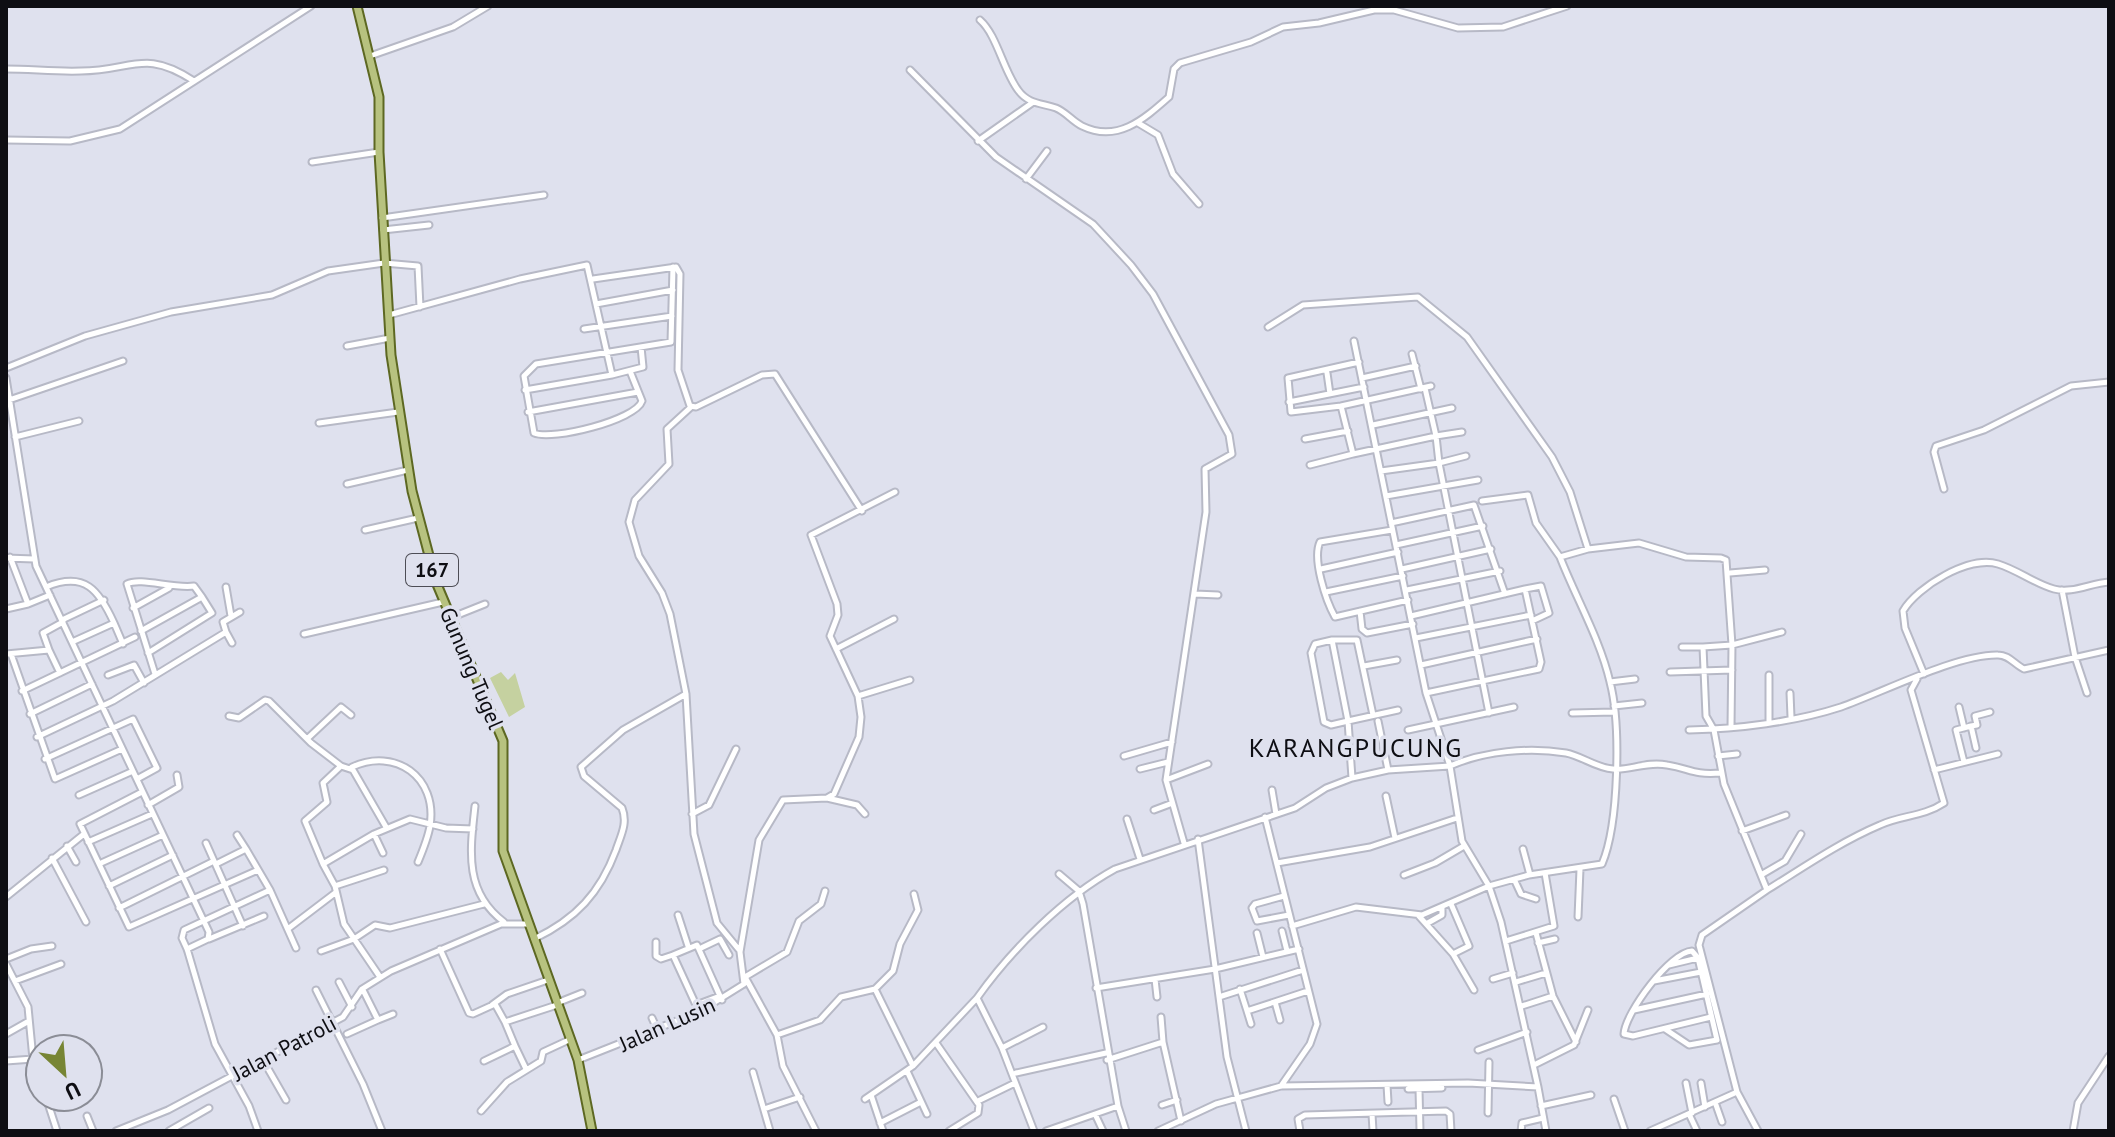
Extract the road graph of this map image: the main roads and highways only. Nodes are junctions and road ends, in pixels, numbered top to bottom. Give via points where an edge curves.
1 (357, 6) edge
2 (592, 1131) edge

1 - 2 main road, Gunung Tugel / 167 via 379,97 390,338 418,518 443,602 503,741 502,846 578,1060

